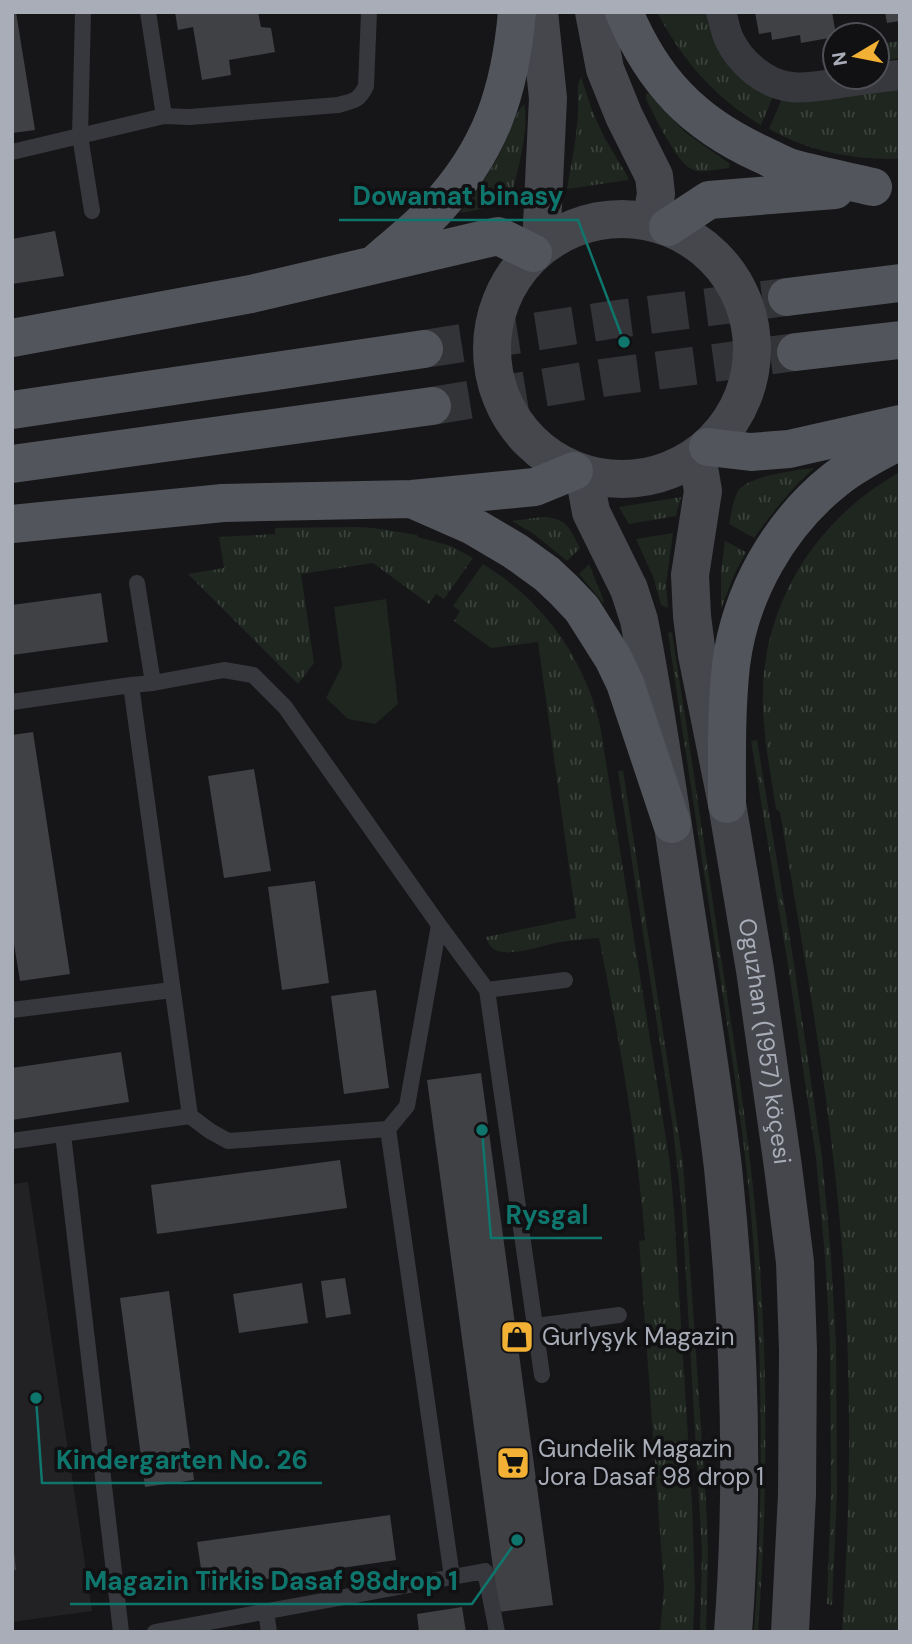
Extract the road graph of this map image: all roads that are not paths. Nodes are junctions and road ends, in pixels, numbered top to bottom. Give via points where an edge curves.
1 (83, 12) edge
2 (148, 12) edge
3 (369, 12) edge
4 (517, 12) edge
5 (539, 12) edge
6 (594, 12) edge
7 (624, 12) edge
8 (721, 12) edge
9 (900, 75) edge
10 (163, 116) junction
11 (80, 136) junction
12 (12, 152) edge
13 (886, 187) edge
14 (92, 211) dead end
15 (659, 224) junction
16 (537, 250) junction
17 (373, 266) junction
18 (900, 283) edge
19 (787, 297) tunnel mouth
20 (12, 338) edge
21 (900, 340) edge
22 (424, 349) tunnel mouth
23 (796, 352) tunnel mouth
24 (432, 406) tunnel mouth
25 (12, 410) edge
26 (900, 424) edge
27 (900, 441) edge
28 (703, 452) junction
29 (12, 464) edge
30 (579, 473) junction
31 (412, 499) junction
32 (12, 524) edge
33 (137, 583) dead end
34 (153, 683) junction
35 (131, 685) junction
36 (12, 702) edge
37 (727, 804) junction
38 (672, 824) junction
39 (439, 925) junction
40 (565, 980) dead end
41 (173, 990) junction
42 (487, 990) junction
43 (12, 1010) edge
44 (190, 1116) junction
45 (388, 1129) junction
46 (63, 1134) junction
47 (12, 1141) edge
48 (619, 1315) dead end
49 (536, 1325) junction
50 (542, 1375) dead end
51 (452, 1577) junction
52 (266, 1611) junction
53 (121, 1632) edge
54 (155, 1632) edge
55 (269, 1632) edge
56 (497, 1632) edge
57 (733, 1632) edge
58 (790, 1632) edge

1 - 11 lane
2 - 10 lane
3 - 10 lane via 366,86 353,101
4 - 17 main road via 500,104 483,147 435,210
5 - 16 main road via 548,98
6 - 15 main road via 605,69 654,176
7 - 13 main road via 666,85 716,131 792,169
8 - 9 street via 727,36 744,62 778,84 808,88
10 - 11 lane
11 - 12 lane
11 - 14 lane
13 - 15 main road via 709,200
15 - 16 main road via 632,219 593,221 566,231
15 - 28 main road via 688,237 722,265 744,304 750,326 752,348 745,392 730,422
16 - 17 main road via 498,236
16 - 30 main road via 518,269 498,308 493,330 494,373 499,395 522,432 554,461
17 - 20 main road via 251,294
18 - 19 main road
21 - 23 main road
22 - 25 main road
24 - 29 main road
26 - 28 main road via 789,449
27 - 37 main road via 857,464 812,500 775,544 755,582 732,663
28 - 30 main road via 662,474 643,478 623,480
28 - 37 main road, Oguzhan (1957) köçesi via 703,491 690,575 692,616
30 - 31 main road via 535,487
30 - 38 main road via 591,512 639,620
31 - 32 main road via 223,503
31 - 38 main road via 515,551 547,574 582,609 625,683
33 - 34 lane
34 - 35 lane
34 - 39 lane via 224,670 253,675 285,707
35 - 36 lane
35 - 41 lane
37 - 58 main road, Oguzhan (1957) köçesi via 755,971 794,1262 797,1482
38 - 57 main road via 708,1058 732,1267 740,1497
39 - 42 lane
39 - 45 lane via 407,1106
40 - 42 lane
41 - 43 lane
41 - 44 lane
42 - 49 lane
44 - 45 lane via 228,1141
44 - 46 lane
45 - 51 lane
46 - 47 lane
46 - 53 lane
48 - 49 lane
49 - 50 lane
51 - 52 lane
51 - 56 lane via 485,1571
52 - 54 lane
52 - 55 lane

